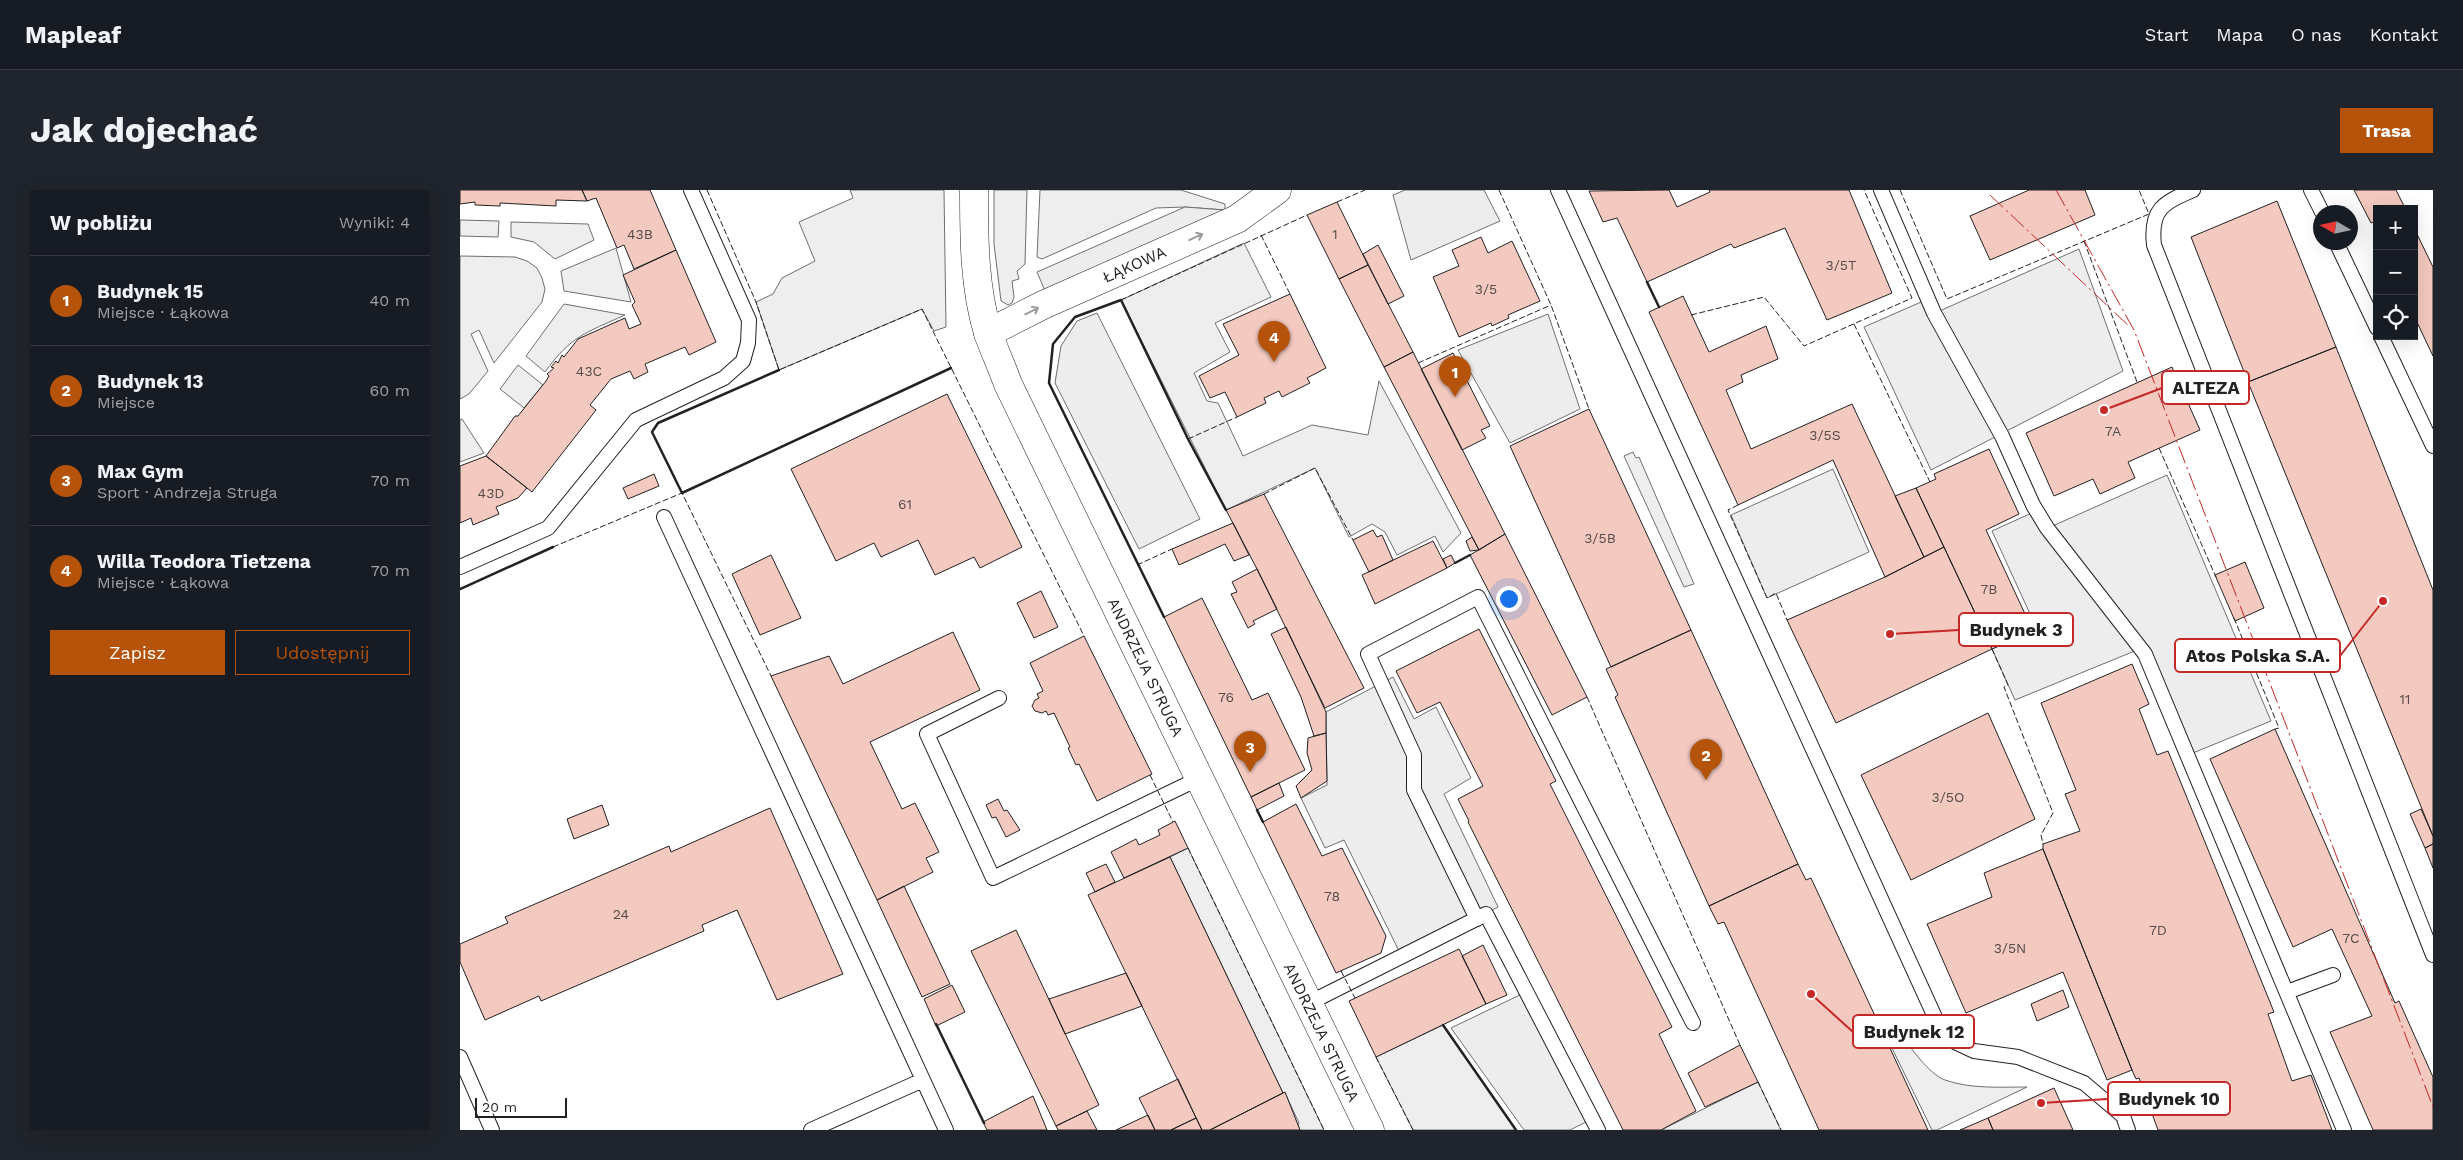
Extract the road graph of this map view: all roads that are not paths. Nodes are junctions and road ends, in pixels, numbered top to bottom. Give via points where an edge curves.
1 (691, 190) edge
2 (974, 190) edge
3 (1277, 190) edge
4 (1558, 190) edge
5 (1881, 190) edge
6 (2193, 190) edge
7 (2311, 190) edge
8 (2318, 205) edge
9 (2340, 250) edge
10 (2373, 320) edge
11 (988, 333) junction
12 (2383, 340) edge
13 (2433, 446) edge
14 (664, 517) dead end
15 (460, 567) edge
16 (999, 698) dead end
17 (1200, 778) junction
18 (1477, 919) junction
19 (2433, 955) edge
20 (2333, 975) dead end
21 (2287, 992) junction
22 (1308, 1004) junction
23 (1693, 1023) dead end
24 (460, 1057) edge
25 (923, 1080) junction
26 (492, 1130) edge
27 (811, 1130) edge
28 (946, 1130) edge
29 (1370, 1130) edge
30 (1598, 1130) edge
31 (2128, 1130) edge
32 (2344, 1130) edge

1 - 15 lane via 748,320 748,343 743,361 724,378 636,420 548,528
2 - 11 street, ANDRZEJA STRUGA via 976,265
11 -> 3 street, ŁĄKOWA via 1237,219
4 - 31 lane via 1944,1037 1974,1051 2018,1057 2084,1083 2123,1116
5 - 21 lane via 1934,313 2002,436 2036,511 2145,654
6 - 19 lane via 2167,201 2157,212 2154,245
7 - 8 lane
9 - 10 lane
11 - 17 street, ANDRZEJA STRUGA via 1008,384
12 - 13 lane
14 - 25 lane
16 - 17 lane via 927,734 993,878
17 - 22 street, ANDRZEJA STRUGA
18 - 22 lane
18 - 23 lane via 1414,790 1414,754 1368,654 1478,597
18 - 30 lane via 1486,914
20 - 21 lane
21 - 32 lane
22 - 29 street, ANDRZEJA STRUGA
24 - 26 lane
25 - 27 lane
25 - 28 lane

